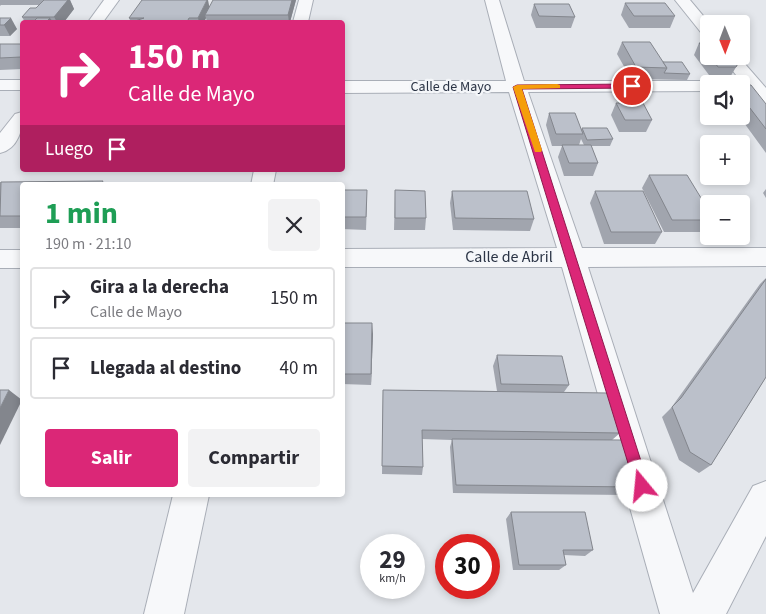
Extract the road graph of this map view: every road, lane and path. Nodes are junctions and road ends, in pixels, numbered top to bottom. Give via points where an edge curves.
1 (112, 0) edge
2 (306, 0) edge
3 (492, 0) edge
4 (682, 0) edge
5 (97, 20) edge
6 (301, 20) edge
7 (700, 21) edge
8 (737, 65) edge
9 (0, 85) edge
10 (20, 85) edge
11 (754, 85) edge
12 (345, 86) edge
13 (700, 86) edge
14 (517, 87) junction
15 (766, 100) edge
16 (20, 121) edge
17 (0, 147) edge
18 (572, 256) junction
19 (766, 257) edge
20 (345, 258) edge
21 (0, 259) edge
22 (20, 259) edge
23 (191, 497) edge
24 (766, 499) edge
25 (164, 614) edge
26 (680, 614) edge
27 (704, 614) edge

1 - 5 street
2 - 6 street
3 - 14 street
4 - 7 street
8 - 11 street
9 - 10 street
11 - 15 street
12 - 14 street, Calle de Mayo
13 - 14 street, Calle de Mayo
14 - 18 street
16 - 17 street
18 - 19 street, Calle de Abril
18 - 20 street, Calle de Abril
18 - 26 street
21 - 22 street
23 - 25 street
24 - 27 street

